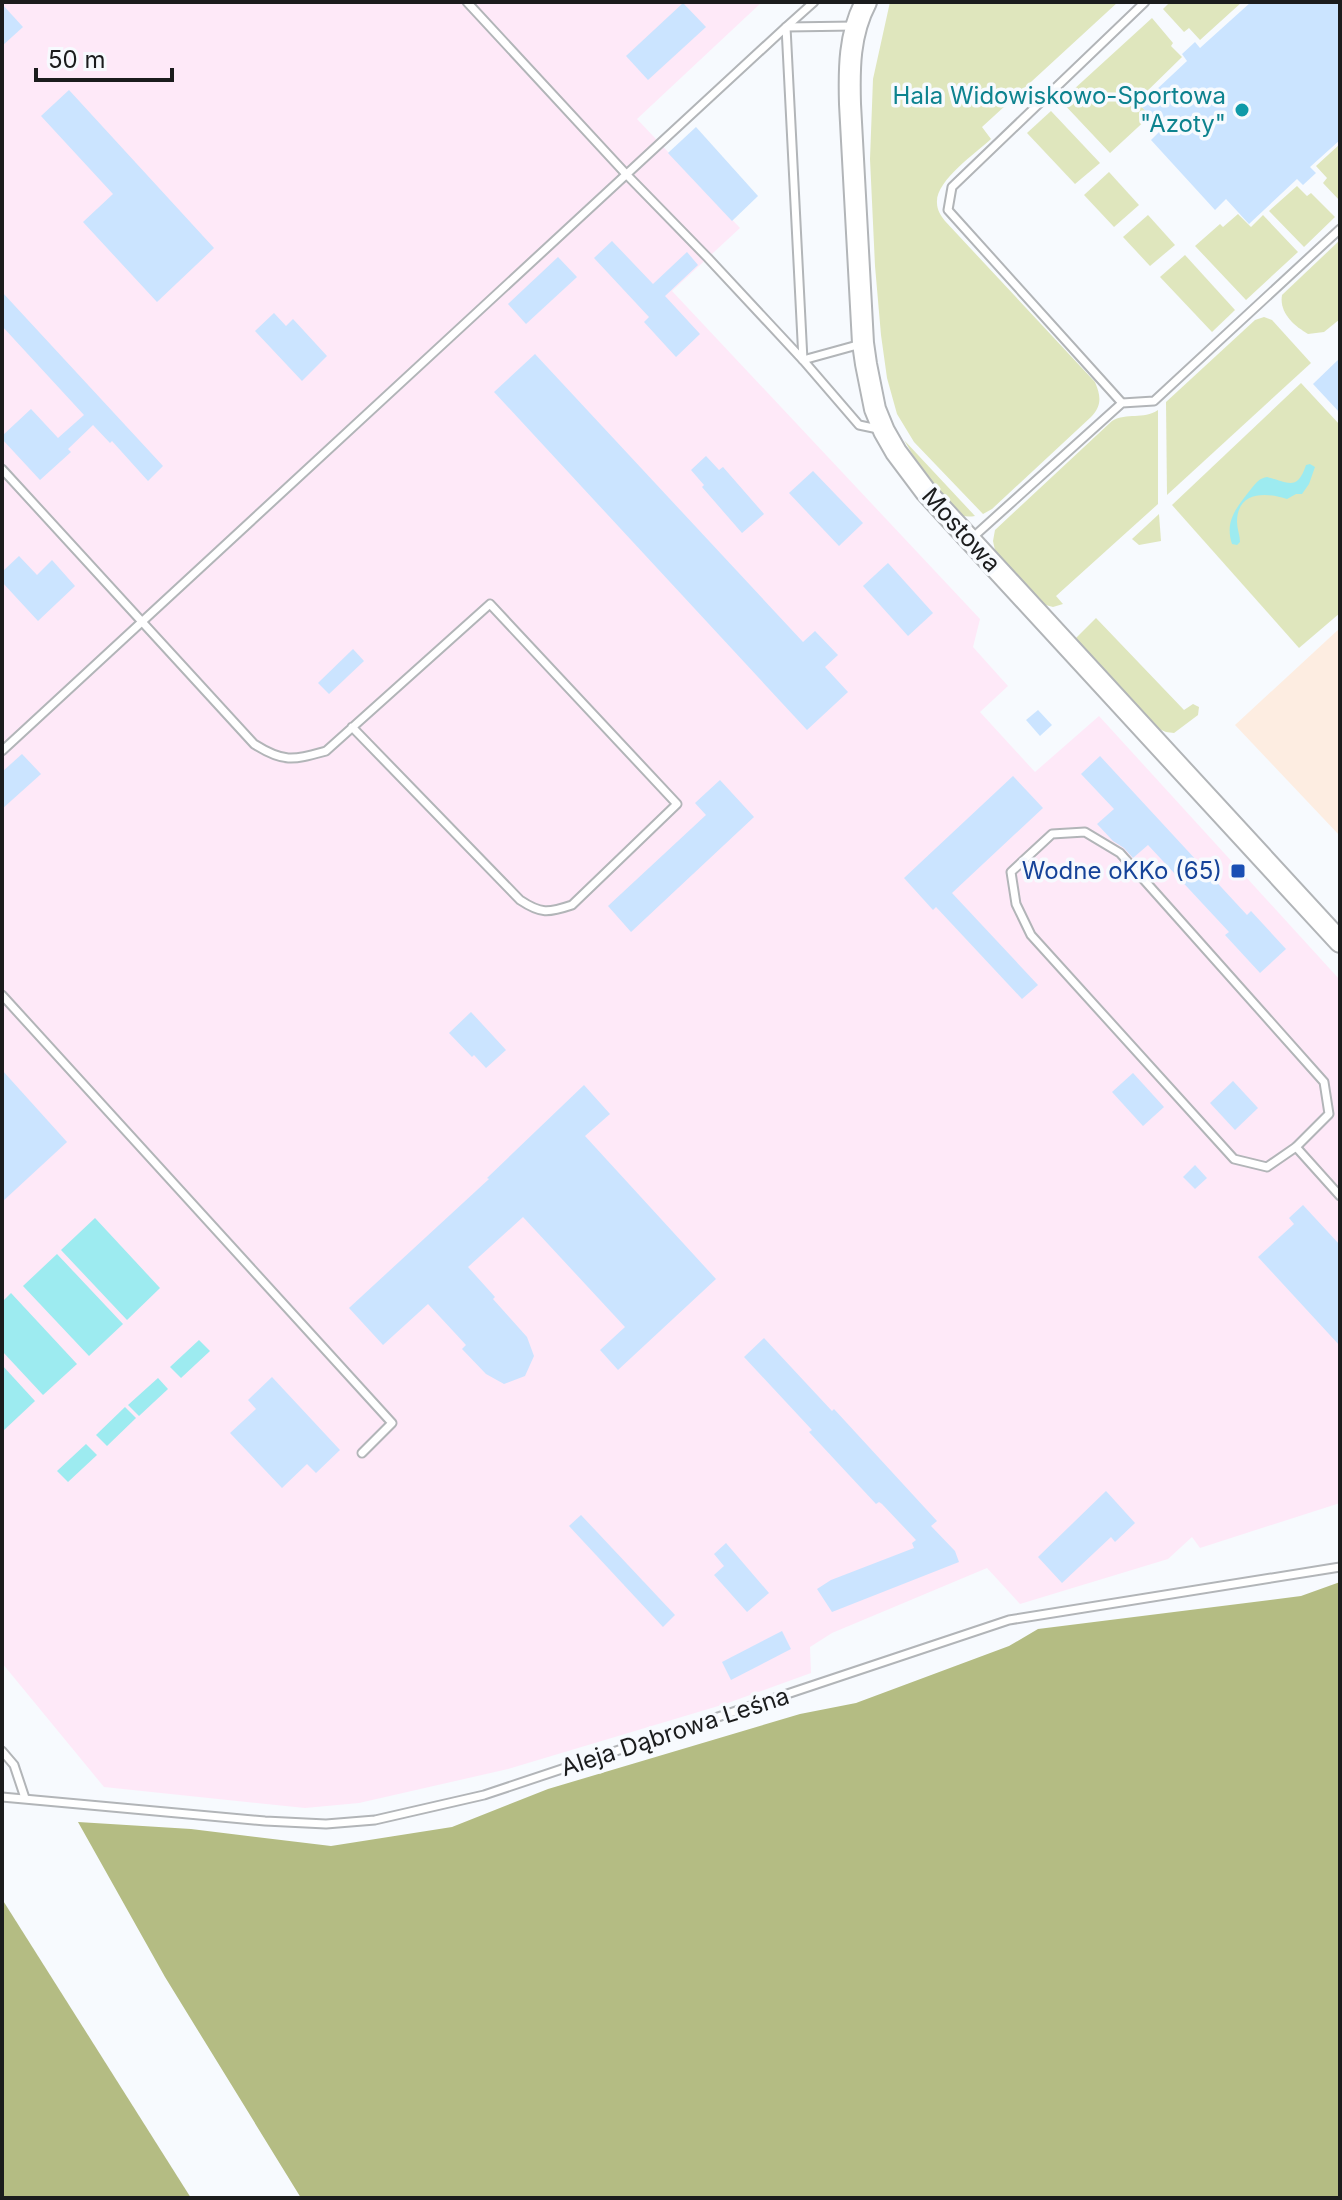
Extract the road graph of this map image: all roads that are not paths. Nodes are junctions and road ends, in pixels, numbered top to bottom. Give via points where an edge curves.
1 (467, 2) edge
2 (866, 2) edge
3 (1145, 2) edge
4 (812, 3) edge
5 (857, 26) junction
6 (786, 27) junction
7 (626, 174) junction
8 (1340, 229) edge
9 (863, 343) junction
10 (803, 360) junction
11 (1122, 403) junction
12 (884, 431) junction
13 (2, 469) edge
14 (969, 541) junction
15 (142, 622) junction
16 (352, 727) junction
17 (2, 751) edge
18 (1340, 942) edge
19 (2, 995) edge
20 (1296, 1147) junction
21 (1340, 1196) edge
22 (362, 1453) dead end
23 (1340, 1567) edge
24 (2, 1751) edge
25 (2, 1797) edge
26 (25, 1798) junction

1 - 7 lane
2 - 5 street, Mostowa
3 - 11 lane via 952,187 948,210
4 - 6 lane
5 - 6 lane
5 - 9 street, Mostowa via 849,70
6 - 7 lane
6 - 10 lane
7 - 10 lane
7 - 15 lane
8 - 11 lane via 1154,401
9 - 10 lane
9 - 12 street, Mostowa
10 - 12 lane via 859,425
11 - 14 lane
12 - 14 street, Mostowa via 926,492
13 - 15 lane
14 - 18 street, Mostowa
15 - 16 lane via 254,744 275,758 326,751
15 - 17 lane
16 - 16 lane via 490,604 677,804 572,905 537,911 520,900
19 - 22 lane via 392,1423
20 - 20 lane via 1329,1114 1324,1082 1120,853 1085,832 1052,834 1011,872 1016,904 1031,935 1234,1159 1267,1167
20 - 21 lane
23 - 26 lane, Aleja Dąbrowa Leśna via 1009,1620 484,1795 375,1820 265,1821
24 - 26 lane via 14,1765
25 - 26 lane, Aleja Dąbrowa Leśna

